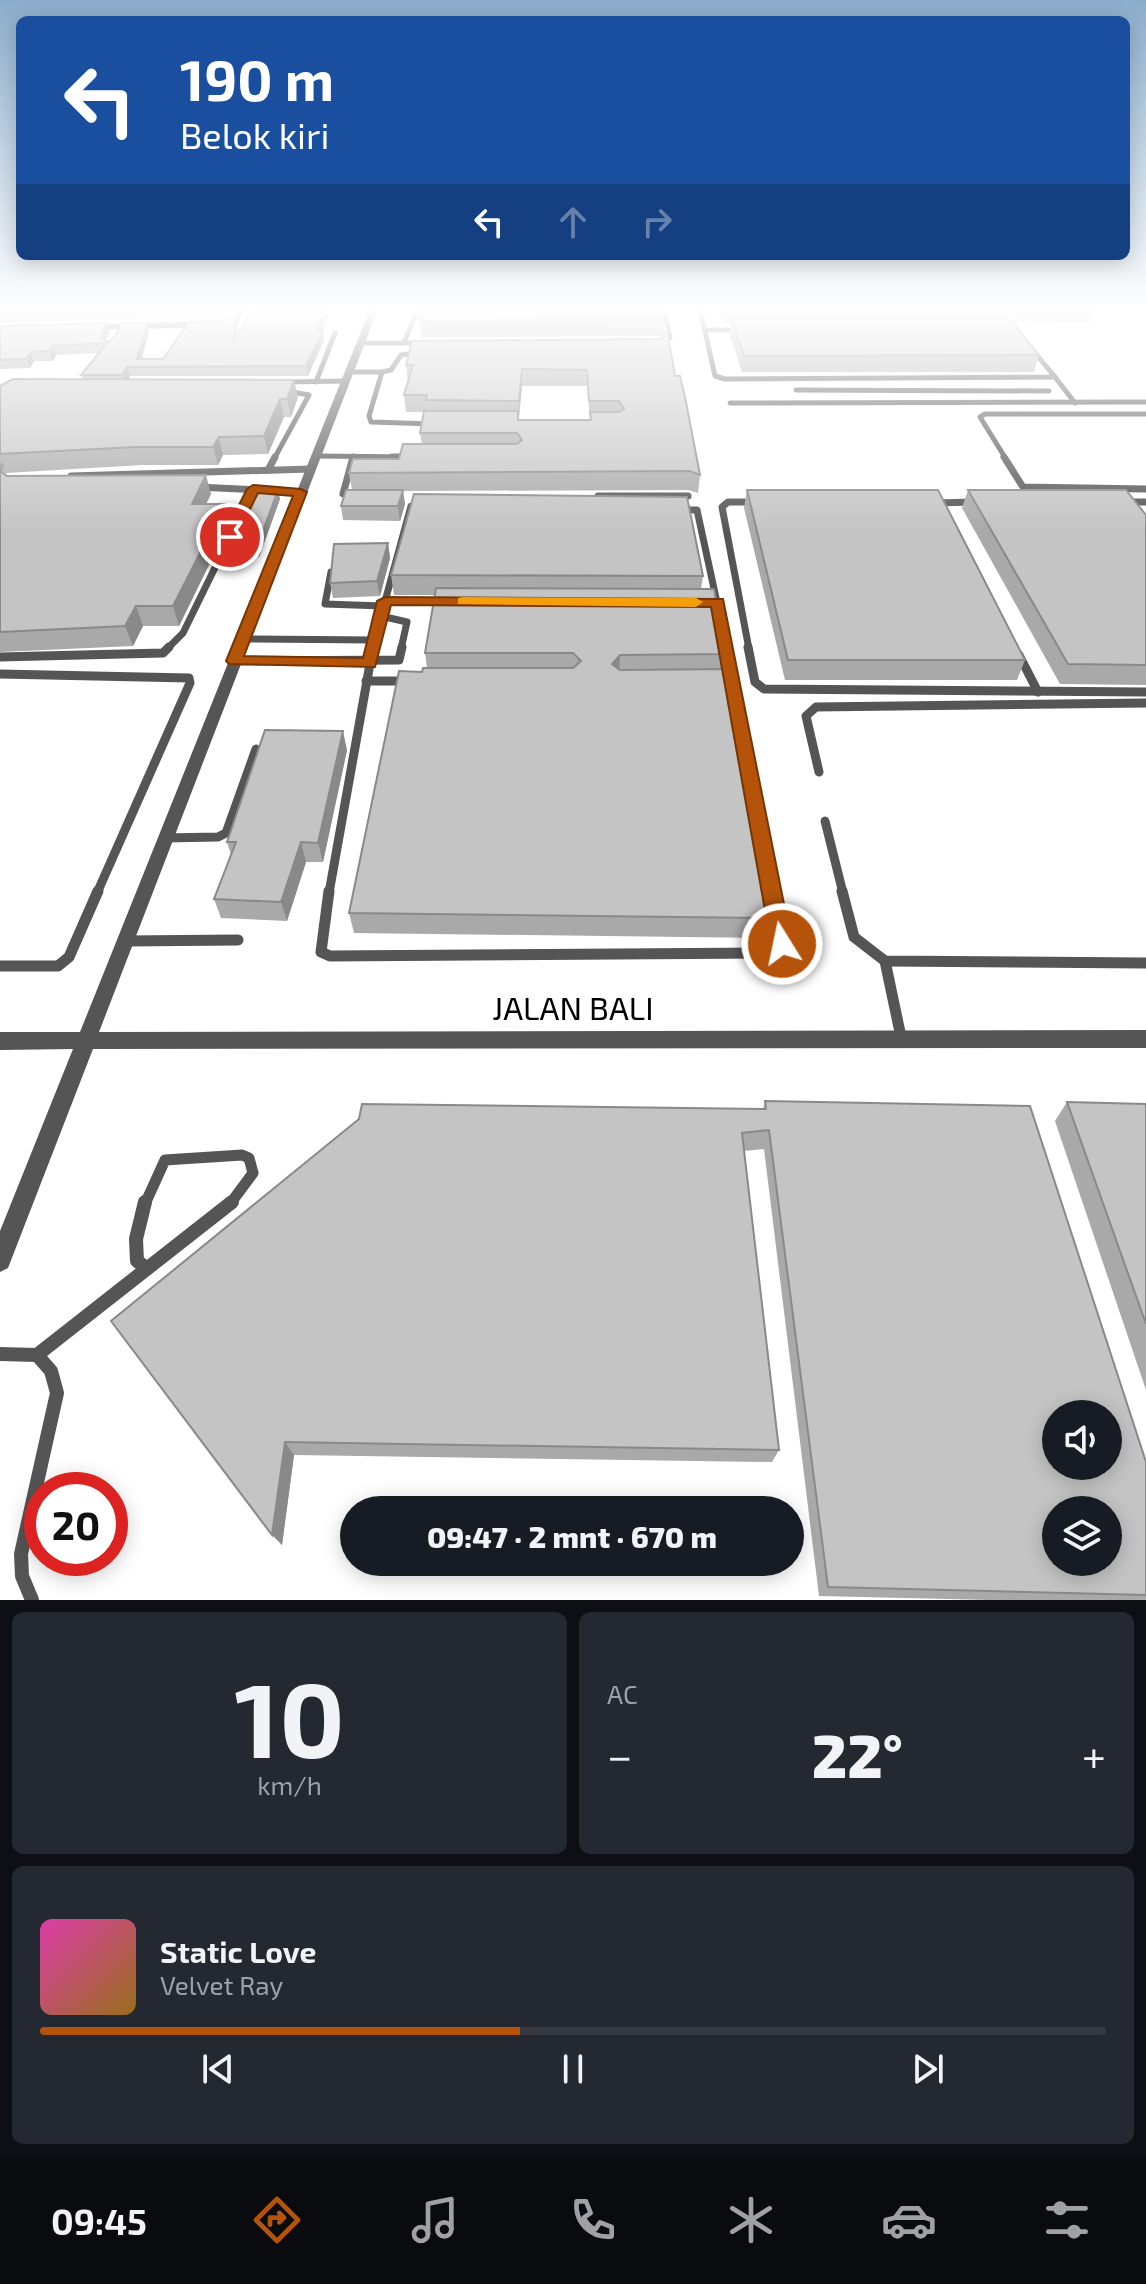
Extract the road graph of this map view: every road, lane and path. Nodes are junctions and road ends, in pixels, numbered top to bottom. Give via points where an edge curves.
1 (344, 384) edge
2 (379, 384) edge
3 (1043, 384) edge
4 (1060, 384) edge
5 (796, 390) dead end
6 (270, 391) edge
7 (1049, 391) junction
8 (1057, 402) junction
9 (1146, 402) edge
10 (730, 403) dead end
11 (1075, 403) junction
12 (1146, 414) edge
13 (445, 424) edge
14 (353, 457) junction
15 (428, 457) edge
16 (313, 463) junction
17 (268, 470) junction
18 (62, 476) edge
19 (189, 487) edge
20 (253, 489) junction
21 (1146, 489) edge
22 (301, 492) junction
23 (595, 496) edge
24 (688, 496) edge
25 (362, 497) edge
26 (409, 497) edge
27 (471, 497) edge
28 (759, 502) edge
29 (988, 502) edge
30 (1114, 502) edge
31 (1146, 502) edge
32 (926, 503) edge
33 (941, 503) junction
34 (948, 516) edge
35 (331, 572) edge
36 (464, 601) edge
37 (702, 602) edge
38 (718, 602) junction
39 (384, 603) junction
40 (381, 616) junction
41 (243, 639) junction
42 (374, 640) junction
43 (1017, 652) edge
44 (0, 657) edge
45 (234, 661) junction
46 (370, 663) junction
47 (0, 674) edge
48 (366, 681) junction
49 (414, 681) edge
50 (719, 682) edge
51 (733, 682) junction
52 (1038, 692) junction
53 (1146, 692) edge
54 (1146, 703) edge
55 (256, 749) edge
56 (819, 772) dead end
57 (825, 821) dead end
58 (164, 838) junction
59 (238, 940) dead end
60 (123, 941) junction
61 (885, 961) junction
62 (1146, 963) edge
63 (0, 966) edge
64 (899, 1031) junction
65 (1146, 1039) edge
66 (0, 1041) edge
67 (83, 1042) junction
68 (0, 1260) edge
69 (145, 1267) junction
70 (0, 1354) edge
71 (37, 1355) junction
72 (32, 1600) edge

1 - 16 street
2 - 13 lane via 371,422
3 - 7 lane
4 - 11 lane
5 - 7 lane
6 - 17 lane via 309,395
7 - 8 lane
8 - 10 lane
8 - 11 lane
9 - 11 lane
12 - 21 lane via 980,417 1023,487
14 - 15 lane
14 - 16 lane
14 - 25 lane via 343,494
16 - 17 lane
16 - 22 street
17 - 18 lane
19 - 20 lane
20 - 22 lane
20 - 44 lane via 183,633 163,653
22 - 41 street
23 - 24 lane
26 - 27 lane
28 - 52 lane via 728,502 722,507 759,686 770,692
29 - 33 lane
30 - 31 lane
32 - 33 lane
33 - 34 lane
35 - 39 lane via 325,604
36 - 39 lane
37 - 38 lane
38 - 39 lane via 698,511 693,508 411,506
38 - 51 lane
39 - 40 lane
40 - 42 lane
40 - 46 lane via 407,622 402,658
41 - 42 lane
41 - 45 street
42 - 46 lane
43 - 52 lane
45 - 46 lane
45 - 58 street
46 - 48 lane
47 - 63 lane via 184,676 190,683 69,957 58,966
48 - 49 lane
48 - 51 lane via 320,943 321,952 330,956 778,949 782,944
50 - 51 lane
52 - 53 lane
54 - 56 lane via 816,707 806,716
55 - 58 lane via 226,833
57 - 61 lane via 854,937
58 - 60 street
59 - 60 lane
60 - 67 street
61 - 62 lane
61 - 64 lane
64 - 65 street, JALAN BALI
64 - 67 street, JALAN BALI
66 - 67 street, JALAN BALI
67 - 68 street
69 - 69 lane via 137,1261 134,1247 148,1195 165,1160 249,1158 253,1173 237,1198
69 - 71 lane
70 - 71 lane
71 - 72 lane via 56,1381 57,1393 21,1554 22,1576

